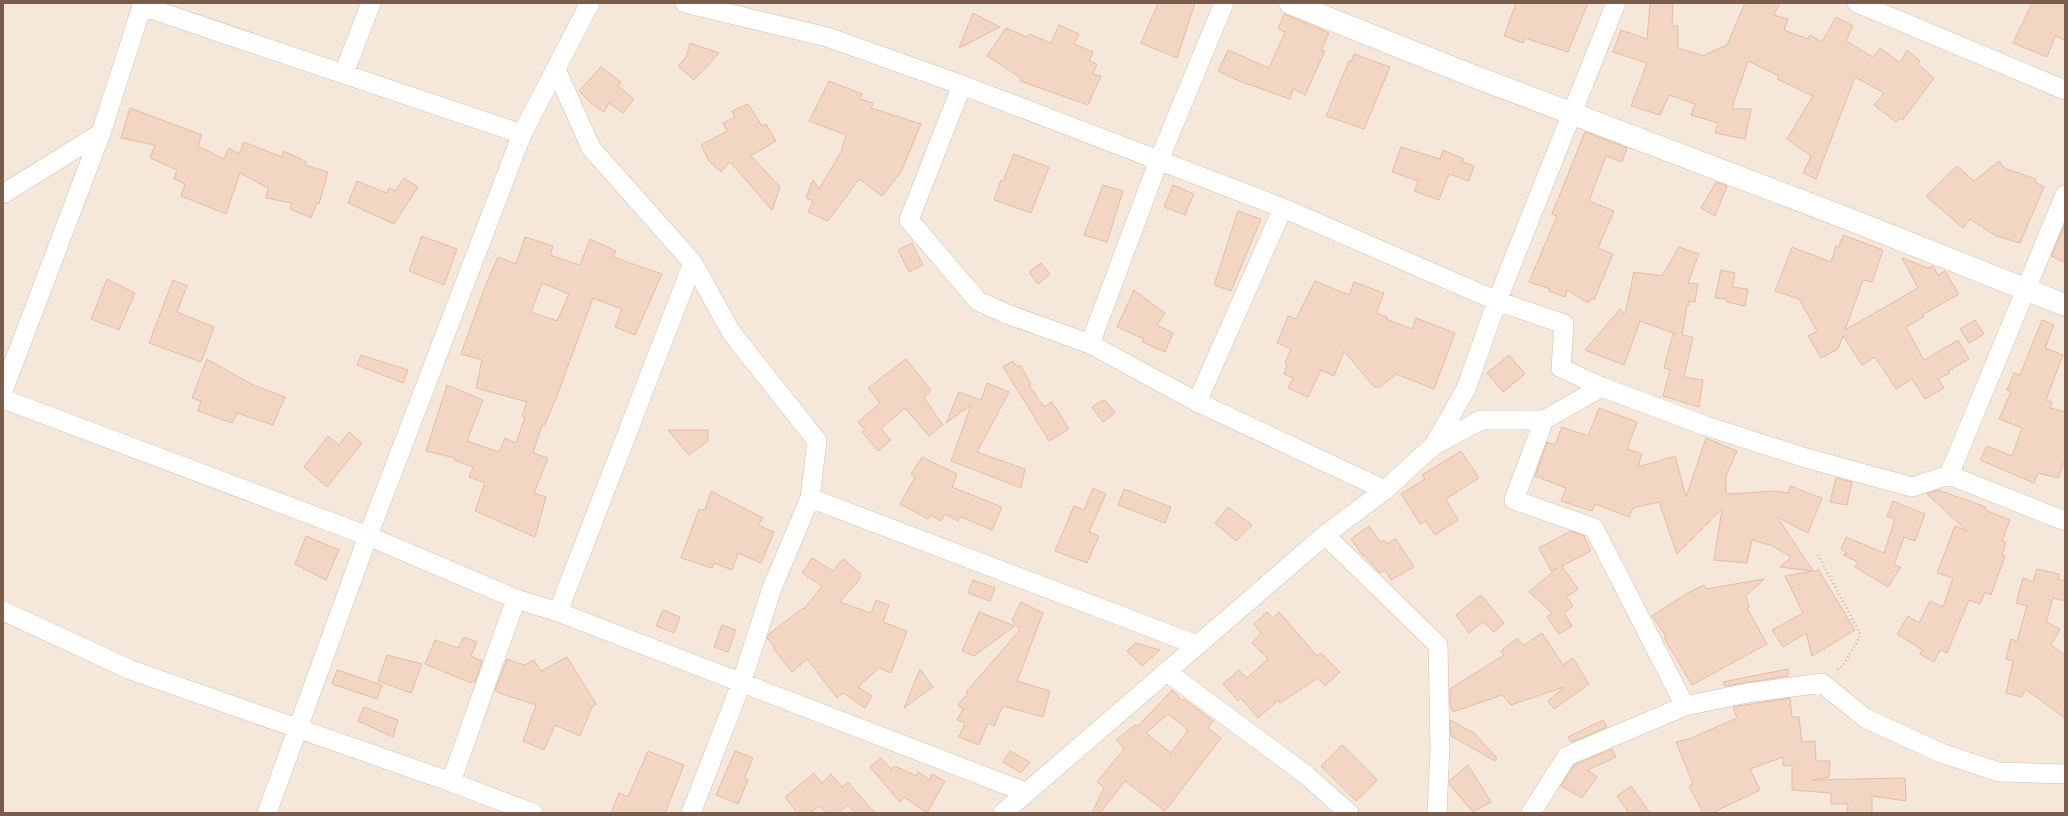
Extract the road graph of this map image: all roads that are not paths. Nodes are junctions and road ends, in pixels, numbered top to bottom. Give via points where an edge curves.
1 (371, 3) edge
2 (590, 3) edge
3 (685, 3) edge
4 (1224, 3) edge
5 (1290, 3) edge
6 (1616, 3) edge
7 (1857, 3) edge
8 (143, 4) edge
9 (556, 69) junction
10 (344, 73) junction
11 (962, 85) junction
12 (2065, 90) edge
13 (1572, 114) junction
14 (101, 133) junction
15 (522, 134) junction
16 (1159, 160) junction
17 (3, 194) edge
18 (2065, 195) edge
19 (1283, 208) junction
20 (693, 263) junction
21 (2026, 289) junction
22 (1497, 301) junction
23 (2065, 305) edge
24 (1090, 344) junction
25 (1602, 387) junction
26 (3, 391) edge
27 (3, 399) edge
28 (1197, 402) junction
29 (1544, 420) junction
30 (1434, 445) junction
31 (1949, 475) junction
32 (1385, 490) junction
33 (810, 498) junction
34 (2065, 521) edge
35 (1325, 535) junction
36 (368, 536) junction
37 (516, 599) junction
38 (3, 611) edge
39 (558, 612) junction
40 (1197, 645) junction
41 (1167, 672) junction
42 (741, 684) junction
43 (1685, 706) junction
44 (298, 729) junction
45 (2065, 774) edge
46 (451, 782) junction
47 (1025, 792) junction
48 (267, 813) edge
49 (533, 813) edge
50 (691, 813) edge
51 (1003, 813) edge
52 (1349, 813) edge
53 (1437, 813) edge
54 (1531, 813) edge

1 - 10 street
2 - 9 street
3 - 11 street via 827,37
4 - 16 street
5 - 13 street
6 - 13 street
7 - 12 street
8 - 10 street
8 - 14 street
9 - 15 street
9 - 20 street via 591,148
10 - 15 street
11 - 16 street
11 - 24 street via 909,220 978,301
13 - 21 street
13 - 22 street
14 - 17 street
14 - 26 street
15 - 36 street
16 - 19 street
16 - 24 street
18 - 21 street
19 - 22 street
19 - 28 street
20 - 33 street via 730,332 817,441
20 - 39 street
21 - 23 street
21 - 31 street
22 - 25 street via 1564,324 1561,368
22 - 30 street via 1466,389
24 - 28 street
25 - 29 street
25 - 31 street via 1706,426 1806,458 1912,487
27 - 36 street
28 - 32 street
29 - 30 street via 1481,420
29 - 43 street via 1514,500 1594,528
30 - 32 street
31 - 34 street
32 - 35 street
33 - 40 street
33 - 42 street via 772,588
35 - 40 street
35 - 53 street via 1438,645 1440,747
36 - 37 street
36 - 44 street
37 - 39 street
37 - 46 street
38 - 44 street via 131,670
39 - 42 street
40 - 41 street
41 - 47 street
41 - 52 street via 1306,774
42 - 47 street
42 - 50 street
43 - 45 street via 1747,692 1822,683 1865,718 1941,753 1999,772
43 - 54 street via 1566,756
44 - 46 street
44 - 48 street
46 - 49 street
47 - 51 street

